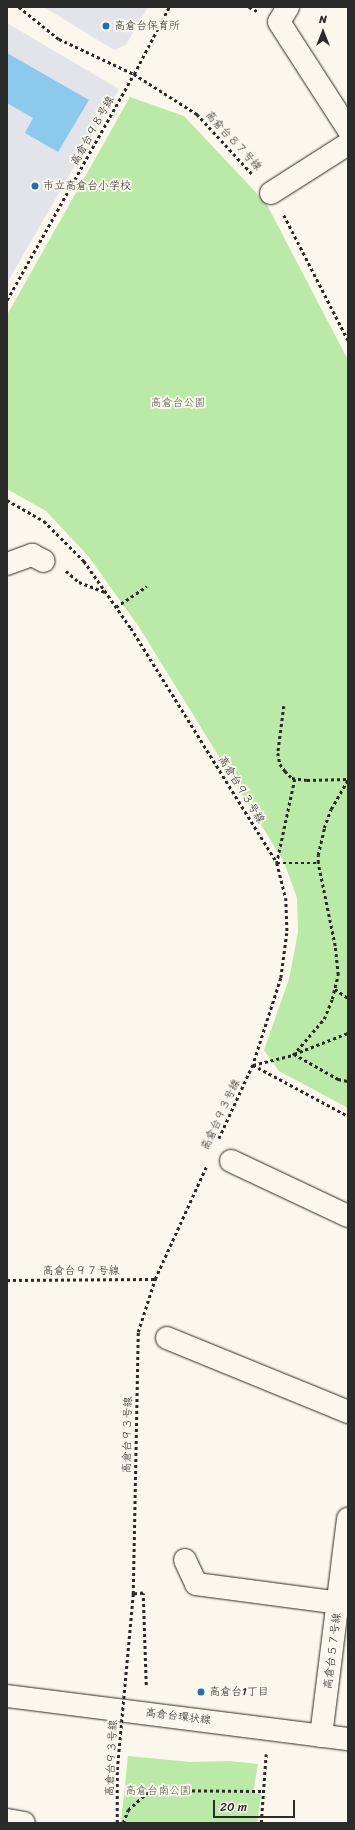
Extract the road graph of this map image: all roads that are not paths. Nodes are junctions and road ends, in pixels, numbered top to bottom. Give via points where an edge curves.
1 (288, 7) edge
2 (348, 129) edge
3 (348, 144) edge
4 (271, 194) road end
5 (44, 561) road end
6 (7, 564) edge
7 (231, 1160) dead end
8 (348, 1216) edge
9 (166, 1338) dead end
10 (348, 1412) edge
11 (348, 1519) edge
12 (185, 1560) dead end
13 (343, 1603) edge
14 (7, 1696) edge
15 (322, 1736) junction
16 (348, 1739) edge
17 (7, 1820) edge
18 (24, 1823) edge

1 - 2 street via 279,22
3 - 4 street
5 - 6 street via 32,555
7 - 8 street
9 - 10 street
11 - 13 street, 高倉台５７号線
12 - 13 street via 196,1584
13 - 15 street, 高倉台５７号線
14 - 15 street, 高倉台環状線
15 - 16 street, 高倉台環状線
17 - 18 street

